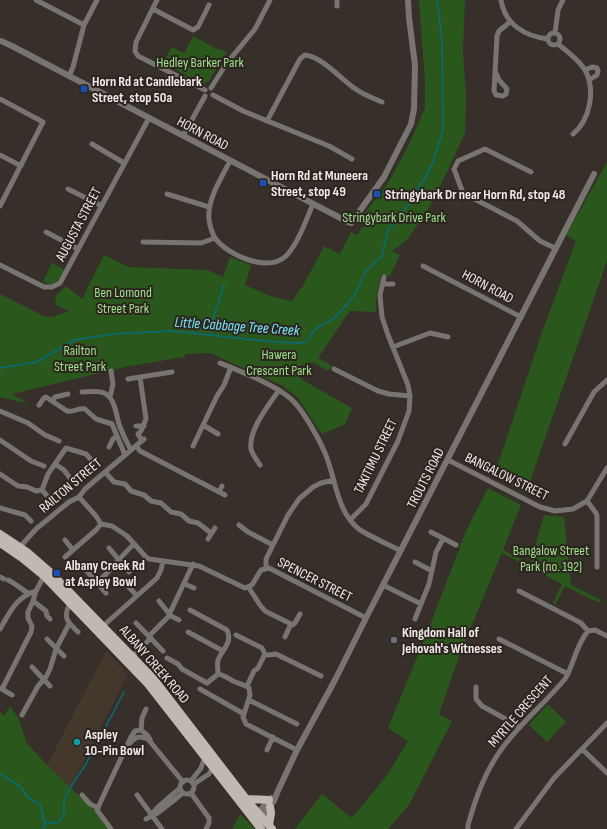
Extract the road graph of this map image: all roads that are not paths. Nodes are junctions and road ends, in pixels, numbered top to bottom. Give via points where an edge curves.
1 (38, 0) edge
2 (97, 0) edge
3 (157, 0) edge
4 (270, 0) edge
5 (338, 0) edge
6 (408, 0) edge
7 (501, 0) edge
8 (563, 0) edge
9 (210, 6) dead end
10 (337, 6) dead end
11 (153, 9) junction
12 (510, 22) junction
13 (84, 25) junction
14 (555, 33) junction
15 (548, 39) junction
16 (0, 40) edge
17 (558, 44) junction
18 (585, 70) junction
19 (496, 73) dead end
20 (69, 76) junction
21 (589, 80) junction
22 (211, 88) junction
23 (204, 90) junction
24 (213, 95) junction
25 (205, 96) junction
26 (0, 99) edge
27 (382, 102) dead end
28 (149, 118) junction
29 (267, 121) junction
30 (573, 134) dead end
31 (183, 136) junction
32 (92, 144) dead end
33 (0, 155) edge
34 (352, 158) dead end
35 (230, 161) junction
36 (124, 163) junction
37 (21, 166) junction
38 (531, 172) dead end
39 (594, 174) dead end
40 (68, 189) dead end
41 (167, 194) dead end
42 (313, 204) junction
43 (0, 206) edge
44 (102, 206) junction
45 (209, 207) junction
46 (46, 232) dead end
47 (215, 238) junction
48 (143, 242) dead end
49 (555, 248) junction
50 (78, 250) junction
51 (0, 265) edge
52 (423, 266) dead end
53 (384, 276) dead end
54 (383, 284) junction
55 (393, 284) dead end
56 (521, 317) junction
57 (448, 337) dead end
58 (393, 347) junction
59 (220, 363) dead end
60 (231, 367) junction
61 (334, 369) dead end
62 (111, 371) dead end
63 (172, 372) dead end
64 (140, 377) junction
65 (128, 379) dead end
66 (607, 380) edge
67 (279, 390) junction
68 (82, 392) dead end
69 (68, 394) dead end
70 (410, 396) junction
71 (110, 397) junction
72 (52, 401) junction
73 (39, 405) dead end
74 (0, 411) edge
75 (204, 425) junction
76 (136, 426) dead end
77 (144, 426) junction
78 (218, 434) dead end
79 (118, 436) junction
80 (0, 440) edge
81 (59, 441) dead end
82 (565, 444) dead end
83 (136, 446) junction
84 (193, 446) dead end
85 (109, 447) dead end
86 (131, 450) junction
87 (125, 455) junction
88 (448, 460) junction
89 (55, 464) junction
90 (95, 464) dead end
91 (260, 465) dead end
92 (44, 466) dead end
93 (607, 468) edge
94 (105, 472) junction
95 (0, 474) edge
96 (334, 480) junction
97 (73, 482) dead end
98 (222, 486) dead end
99 (42, 490) junction
100 (219, 492) junction
101 (225, 496) dead end
102 (79, 497) junction
103 (52, 501) dead end
104 (588, 501) junction
105 (0, 508) edge
106 (351, 519) junction
107 (31, 521) dead end
108 (101, 524) junction
109 (240, 525) dead end
110 (215, 528) dead end
111 (431, 532) dead end
112 (211, 533) junction
113 (0, 534) edge
114 (208, 539) dead end
115 (443, 539) junction
116 (65, 540) dead end
117 (0, 543) edge
118 (134, 544) junction
119 (273, 545) junction
120 (456, 545) dead end
121 (109, 548) dead end
122 (18, 550) junction
123 (73, 550) junction
124 (401, 551) junction
125 (65, 557) dead end
126 (118, 559) junction
127 (163, 561) junction
128 (414, 562) dead end
129 (193, 564) junction
130 (598, 566) dead end
131 (266, 568) junction
132 (85, 569) dead end
133 (432, 571) junction
134 (130, 572) dead end
135 (44, 576) junction
136 (4, 579) edge
137 (98, 582) junction
138 (126, 584) dead end
139 (185, 584) junction
140 (383, 585) junction
141 (194, 588) dead end
142 (249, 588) junction
143 (36, 591) junction
144 (519, 591) dead end
145 (28, 593) junction
146 (106, 593) dead end
147 (137, 596) junction
148 (33, 601) junction
149 (159, 601) dead end
150 (70, 604) junction
151 (421, 604) junction
152 (190, 610) dead end
153 (170, 613) junction
154 (300, 614) dead end
155 (366, 618) junction
156 (50, 619) dead end
157 (415, 619) dead end
158 (179, 620) dead end
159 (136, 623) dead end
160 (69, 624) junction
161 (293, 625) junction
162 (103, 626) junction
163 (0, 629) edge
164 (588, 631) junction
165 (78, 632) dead end
166 (188, 632) dead end
167 (236, 635) dead end
168 (607, 636) edge
169 (150, 637) junction
170 (285, 637) dead end
171 (47, 639) dead end
172 (498, 639) dead end
173 (56, 649) junction
174 (163, 650) dead end
175 (223, 651) junction
176 (265, 654) junction
177 (64, 656) dead end
178 (167, 658) dead end
179 (129, 659) junction
180 (32, 667) dead end
181 (218, 674) junction
182 (568, 674) junction
183 (321, 676) dead end
184 (43, 679) junction
185 (50, 686) dead end
186 (247, 686) junction
187 (476, 687) dead end
188 (1, 688) edge
189 (200, 689) dead end
190 (12, 695) dead end
191 (249, 700) junction
192 (146, 709) dead end
193 (22, 714) dead end
194 (244, 714) junction
195 (607, 723) edge
196 (297, 724) dead end
197 (520, 727) junction
198 (141, 730) junction
199 (274, 737) junction
200 (129, 743) junction
201 (151, 743) junction
202 (582, 749) junction
203 (267, 750) dead end
204 (297, 750) junction
205 (209, 756) junction
206 (213, 768) junction
207 (607, 773) edge
208 (183, 782) junction
209 (192, 783) junction
210 (182, 790) junction
211 (191, 793) junction
212 (82, 795) dead end
213 (137, 795) dead end
214 (247, 799) junction
215 (270, 804) junction
216 (98, 808) junction
217 (152, 815) junction
218 (146, 819) dead end
219 (261, 822) edge
220 (111, 829) edge
221 (162, 829) edge
222 (206, 829) edge
223 (468, 829) edge
224 (516, 829) edge

1 - 13 street
2 - 13 street
3 - 11 street
4 - 22 street via 252,33 226,64
5 - 10 street
6 - 42 street, HORN ROAD via 415,65 414,110 410,124 384,177 351,223
7 - 12 street
8 - 14 street via 558,10
9 - 11 street via 198,27 193,30
11 - 23 street via 136,42 135,51 138,56
12 - 15 street via 530,34
12 - 19 street via 497,36
13 - 20 street
14 - 15 street
14 - 17 street via 560,38
15 - 17 street via 552,45
16 - 20 street, HORN ROAD
17 - 18 street
18 - 21 street
18 - 21 street via 592,67 598,70 597,75
20 - 28 street, HORN ROAD
21 - 30 street via 590,97 587,112 582,125
22 - 23 street
22 - 24 street via 214,90
23 - 25 street
24 - 25 street
24 - 29 street
25 - 31 street
26 - 37 street via 43,122
27 - 29 street via 355,89 326,66 305,56 300,59
28 - 31 street, HORN ROAD
28 - 36 street, AUGUSTA STREET
29 - 34 street
31 - 35 street, HORN ROAD
32 - 36 street
33 - 37 street
35 - 42 street, HORN ROAD
35 - 45 street
36 - 44 street, AUGUSTA STREET
37 - 43 street
38 - 49 street via 485,149 458,161 454,168 463,193 517,222 540,241
39 - 49 street, TROUTS ROAD
40 - 44 street
41 - 45 street
42 - 47 street via 290,250 276,261 264,263 250,260 231,252
44 - 50 street, AUGUSTA STREET
45 - 47 street via 209,222
46 - 50 street
47 - 48 street via 201,243
49 - 56 street, TROUTS ROAD
50 - 51 street, AUGUSTA STREET via 60,283 52,287 44,287
52 - 56 street, HORN ROAD
53 - 54 street, TAKITIMU STREET
54 - 55 street
54 - 58 street, TAKITIMU STREET via 380,295 382,317
56 - 88 street, TROUTS ROAD
57 - 58 street via 430,332
58 - 70 street, TAKITIMU STREET
59 - 60 street
60 - 67 street
60 - 75 street
61 - 70 street via 378,391
62 - 71 street via 113,384
63 - 64 street
64 - 65 street
64 - 77 street via 146,420
66 - 82 street via 594,392
67 - 91 street via 257,423 252,436 251,449
67 - 96 street via 295,403 306,419 325,453
68 - 71 street via 98,392
69 - 72 street via 55,397
70 - 106 street, TAKITIMU STREET via 409,412 398,441 366,504
71 - 86 street
72 - 73 street via 46,397
72 - 79 street via 70,412 85,409 96,419 112,424
74 - 81 street
75 - 78 street
75 - 84 street
76 - 77 street
77 - 83 street, RAILTON STREET via 138,434 143,440
79 - 85 street
79 - 87 street
80 - 92 street via 31,461
83 - 86 street, RAILTON STREET
83 - 100 street via 140,451
86 - 87 street, RAILTON STREET
87 - 94 street, RAILTON STREET
88 - 104 street, BANGALOW STREET via 548,510 573,509
88 - 124 street, TROUTS ROAD
89 - 90 street via 67,448 86,454
89 - 97 street via 64,470
89 - 99 street
93 - 104 street
94 - 102 street, RAILTON STREET
94 - 112 street via 114,482 125,484 131,491 161,503 171,512 181,514
95 - 99 street via 18,486 36,492
96 - 106 street via 342,507
96 - 119 street via 312,487 299,499
98 - 100 street
99 - 103 street
100 - 101 street
102 - 108 street
102 - 122 street, RAILTON STREET via 69,502 33,532
104 - 130 street via 597,516
105 - 107 street via 25,515
106 - 124 street via 360,529
108 - 118 street via 112,526
108 - 123 street
109 - 119 street
110 - 112 street
111 - 115 street
112 - 114 street
113 - 122 main road, ALBANY CREEK ROAD
115 - 120 street
115 - 133 street via 436,552
116 - 123 street
117 - 122 main road, ALBANY CREEK ROAD
118 - 126 street
118 - 127 street via 146,557
119 - 131 street via 266,559
121 - 126 street
122 - 135 main road, ALBANY CREEK ROAD
122 - 162 main road, ALBANY CREEK ROAD via 50,572
123 - 125 street
124 - 140 street, TROUTS ROAD
126 - 134 street
126 - 137 street via 116,565
127 - 129 street
127 - 147 street via 162,570 157,578
128 - 133 street
129 - 139 street
129 - 142 street via 241,587
131 - 142 street, SPENCER STREET via 259,572
131 - 155 street, SPENCER STREET
132 - 137 street
133 - 151 street
135 - 143 street
135 - 150 main road, ALBANY CREEK ROAD
136 - 145 street
137 - 146 street
138 - 147 street
139 - 141 street
139 - 153 street
140 - 151 street
140 - 155 street, TROUTS ROAD
142 - 161 street via 265,611
143 - 145 street
143 - 148 street
144 - 164 street via 581,623
145 - 163 street via 20,598
147 - 162 street
148 - 156 street via 46,611
148 - 188 street via 28,612 31,632
149 - 153 street
150 - 160 street via 65,615
150 - 179 main road, ALBANY CREEK ROAD
151 - 157 street
152 - 175 street via 227,630 228,643
153 - 158 street
153 - 169 street
154 - 161 street
155 - 204 street, TROUTS ROAD
159 - 169 street
160 - 165 street
160 - 173 street
161 - 170 street
162 - 179 main road, ALBANY CREEK ROAD
164 - 168 street via 595,630
164 - 182 street, MYRTLE CRESCENT via 574,655
166 - 175 street
167 - 176 street via 262,648
169 - 174 street
169 - 179 street
171 - 173 street
172 - 182 street
173 - 177 street
173 - 184 street via 50,670
175 - 181 street via 217,663
176 - 183 street via 276,654
176 - 186 street
178 - 181 street via 207,683
179 - 205 main road, ALBANY CREEK ROAD via 165,693
180 - 184 street
181 - 186 street
182 - 197 street, MYRTLE CRESCENT
184 - 185 street
184 - 193 street
186 - 191 street via 250,690
187 - 197 street via 476,699 482,706
188 - 190 street
189 - 194 street
191 - 194 street
191 - 196 street
192 - 198 street
194 - 199 street via 243,720 246,724
195 - 202 street
197 - 223 street, MYRTLE CRESCENT via 498,754 483,780
198 - 200 street via 135,731
198 - 201 street via 150,738
199 - 203 street
199 - 204 street
200 - 201 street via 140,736
200 - 216 street
201 - 208 street
202 - 207 street
202 - 224 street via 554,778
204 - 215 street, TROUTS ROAD
205 - 206 main road, ALBANY CREEK ROAD
205 - 209 street
205 - 214 main road, ALBANY CREEK ROAD
206 - 209 street via 209,774
206 - 219 main road, ALBANY CREEK ROAD
208 - 209 street via 187,780
208 - 210 street
209 - 211 street via 194,789
210 - 211 street via 186,794
210 - 217 street via 159,812
211 - 222 street via 209,818
212 - 216 street
213 - 217 street
214 - 215 main road
214 - 219 main road, ALBANY CREEK ROAD
215 - 219 street, TROUTS ROAD
215 - 219 main road via 271,813
216 - 220 street
217 - 218 street
217 - 221 street

